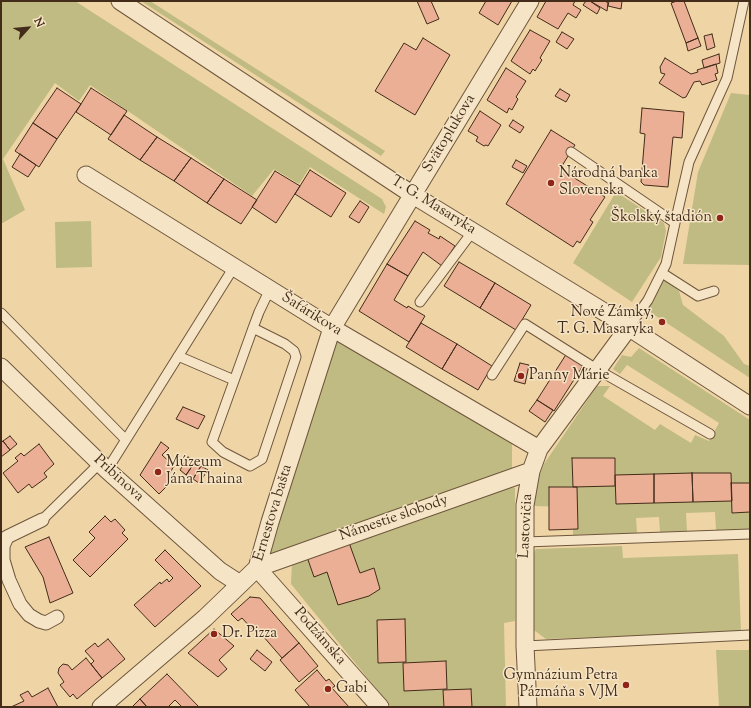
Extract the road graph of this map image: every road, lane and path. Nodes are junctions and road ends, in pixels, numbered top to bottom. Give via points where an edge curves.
1 (120, 1) edge
2 (530, 1) edge
3 (744, 1) edge
4 (571, 152) dead end
5 (86, 175) dead end
6 (413, 195) junction
7 (675, 223) junction
8 (473, 231) junction
9 (234, 267) junction
10 (662, 273) junction
11 (270, 289) junction
12 (714, 291) dead end
13 (420, 302) dead end
14 (1, 313) edge
15 (629, 327) junction
16 (253, 328) junction
17 (332, 328) junction
18 (178, 356) junction
19 (1, 367) edge
20 (598, 370) junction
21 (492, 375) dead end
22 (234, 380) junction
23 (750, 406) edge
24 (710, 434) dead end
25 (126, 440) junction
26 (539, 449) junction
27 (104, 467) junction
28 (531, 471) junction
29 (42, 520) joint
30 (750, 534) edge
31 (525, 542) junction
32 (257, 568) junction
33 (240, 584) junction
34 (57, 617) dead end
35 (750, 635) edge
36 (525, 646) junction
37 (101, 707) edge
38 (380, 707) edge
39 (528, 707) edge

1 - 6 street, T. G. Masaryka
2 - 6 street, Svätoplukova
3 - 7 lane via 727,78 689,162
4 - 7 lane
5 - 9 street, Šafárikova
6 - 8 street, T. G. Masaryka
6 - 17 street, Svätoplukova
7 - 10 lane
8 - 13 lane
8 - 15 street, T. G. Masaryka
9 - 11 street, Šafárikova
9 - 18 lane
10 - 12 lane via 698,296
10 - 15 lane via 648,300
11 - 16 lane
11 - 17 street, Šafárikova
14 - 25 lane
15 - 20 street, Lastovičia
15 - 23 street, T. G. Masaryka
16 - 22 lane
16 - 22 lane via 285,344 294,351 296,357 262,459 250,466 223,452 212,442
17 - 26 street, Šafárikova
17 - 32 street, Ernestova bašta
18 - 22 lane
18 - 25 lane
19 - 27 street, Pribinova
20 - 21 lane via 525,324
20 - 24 lane
20 - 26 street, Lastovičia
25 - 27 lane
26 - 28 street, Lastovičia
27 - 29 lane
27 - 33 street, Pribinova via 220,571
28 - 31 street, Lastovičia via 525,505
28 - 32 street, Námestie slobody
29 - 34 street via 7,537 3,546 3,560 20,604 29,615 39,622
30 - 31 lane
31 - 36 street, Lastovičia
32 - 33 street, Ernestova bašta
32 - 38 street, Podzámska
33 - 37 street, Ernestova bašta via 205,618
35 - 36 lane
36 - 39 street, Lastovičia

